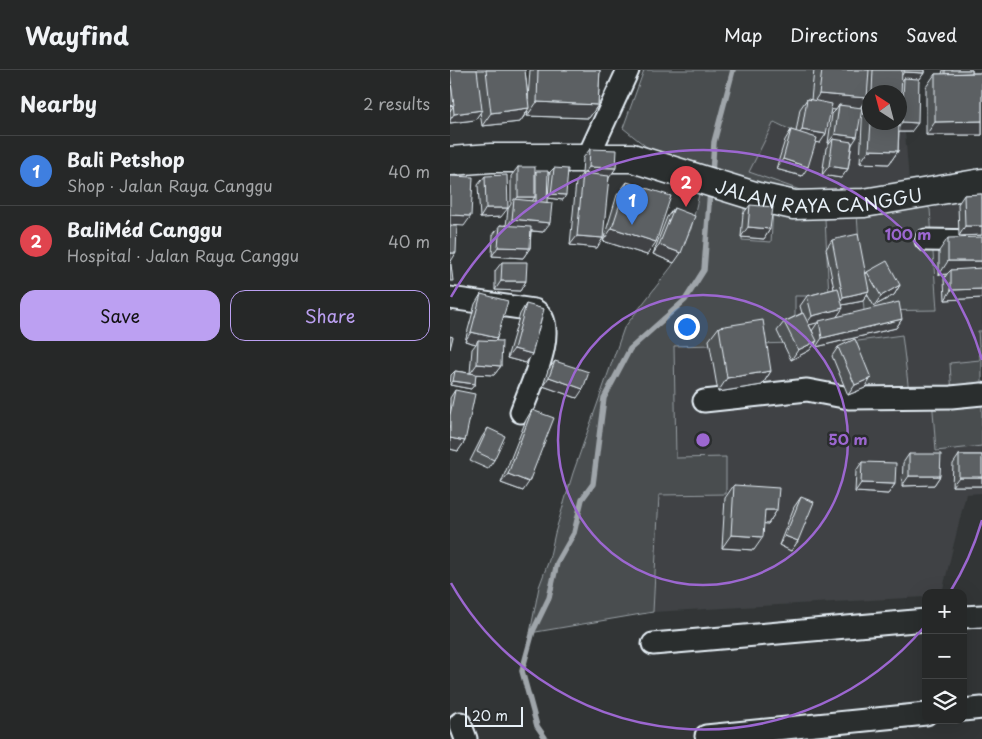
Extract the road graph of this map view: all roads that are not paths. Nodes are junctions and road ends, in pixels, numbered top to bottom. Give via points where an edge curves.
1 (628, 70) edge
2 (588, 157) junction
3 (450, 161) edge
4 (982, 183) edge
5 (926, 240) dead end
6 (982, 241) edge
7 (450, 298) edge
8 (982, 394) edge
9 (704, 401) dead end
10 (521, 412) dead end
11 (982, 616) edge
12 (967, 617) edge
13 (922, 620) edge
14 (653, 644) dead end
15 (982, 708) edge
16 (967, 710) edge
17 (922, 714) edge
18 (706, 736) dead end

1 - 2 street
2 - 3 main road, JALAN RAYA CANGGU
2 - 4 main road, JALAN RAYA CANGGU via 632,158 794,206 864,203
5 - 6 street
7 - 10 street via 534,310 544,318 547,326 545,342
8 - 9 street via 849,398 807,390
11 - 12 street
13 - 14 street
15 - 16 street
17 - 18 street

